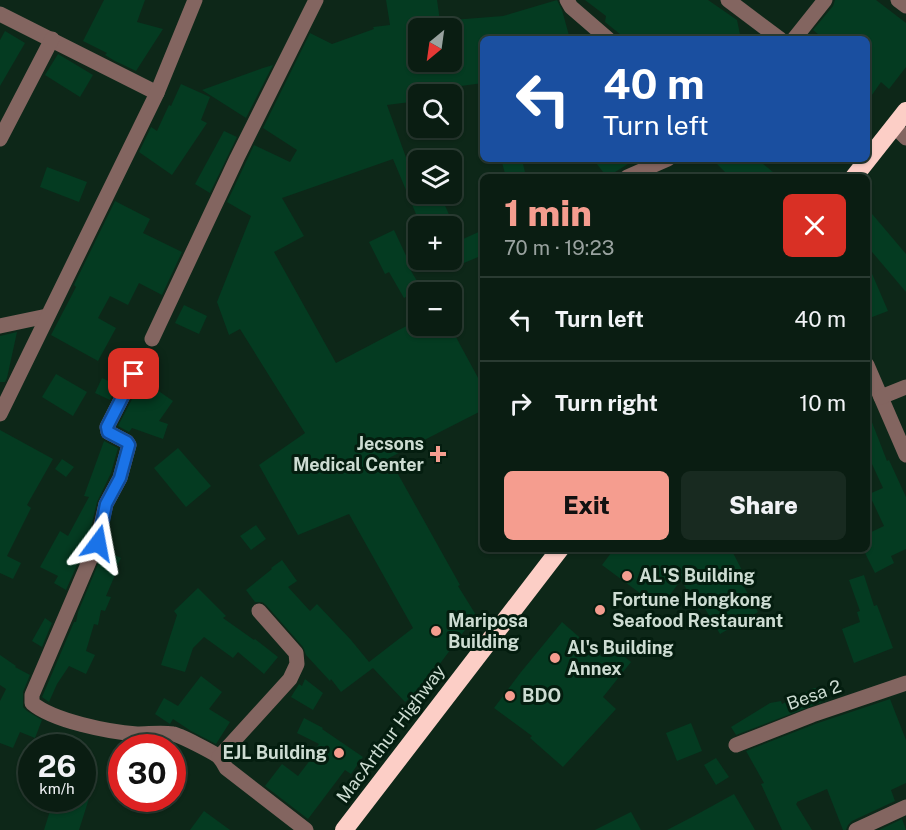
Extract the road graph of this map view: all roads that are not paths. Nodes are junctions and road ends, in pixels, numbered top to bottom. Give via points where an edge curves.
1 (195, 0) edge
2 (316, 0) edge
3 (567, 0) edge
4 (728, 0) edge
5 (825, 0) edge
6 (898, 0) edge
7 (906, 6) edge
8 (0, 14) edge
9 (605, 36) edge
10 (776, 36) edge
11 (796, 36) edge
12 (52, 39) junction
13 (157, 93) junction
14 (906, 111) edge
15 (900, 132) edge
16 (0, 139) edge
17 (870, 161) edge
18 (661, 162) edge
19 (869, 162) edge
20 (634, 174) edge
21 (857, 174) edge
22 (47, 316) junction
23 (0, 326) edge
24 (152, 339) dead end
25 (870, 371) edge
26 (134, 374) dead end
27 (906, 387) edge
28 (881, 397) junction
29 (0, 414) edge
30 (906, 455) edge
31 (558, 552) edge
32 (259, 611) dead end
33 (906, 683) edge
34 (736, 745) dead end
35 (219, 757) junction
36 (906, 808) edge
37 (306, 830) edge
38 (344, 830) edge
39 (856, 830) edge

1 - 13 street
2 - 24 street
3 - 9 street
4 - 10 street
5 - 11 street
6 - 7 street
8 - 12 street
12 - 13 street
12 - 16 street
13 - 22 street
14 - 15 highway
15 - 17 highway
18 - 20 street
19 - 21 highway
22 - 23 street
22 - 29 street
25 - 28 street
26 - 35 street via 107,427 108,432 129,445 120,478 106,504 98,543 32,695 32,703 38,709 109,731 176,734
27 - 28 street
28 - 30 street
31 - 38 highway, MacArthur Highway
32 - 35 street via 296,653 297,664 290,679
33 - 34 street, Besa 2
35 - 37 street via 226,768
36 - 39 street

